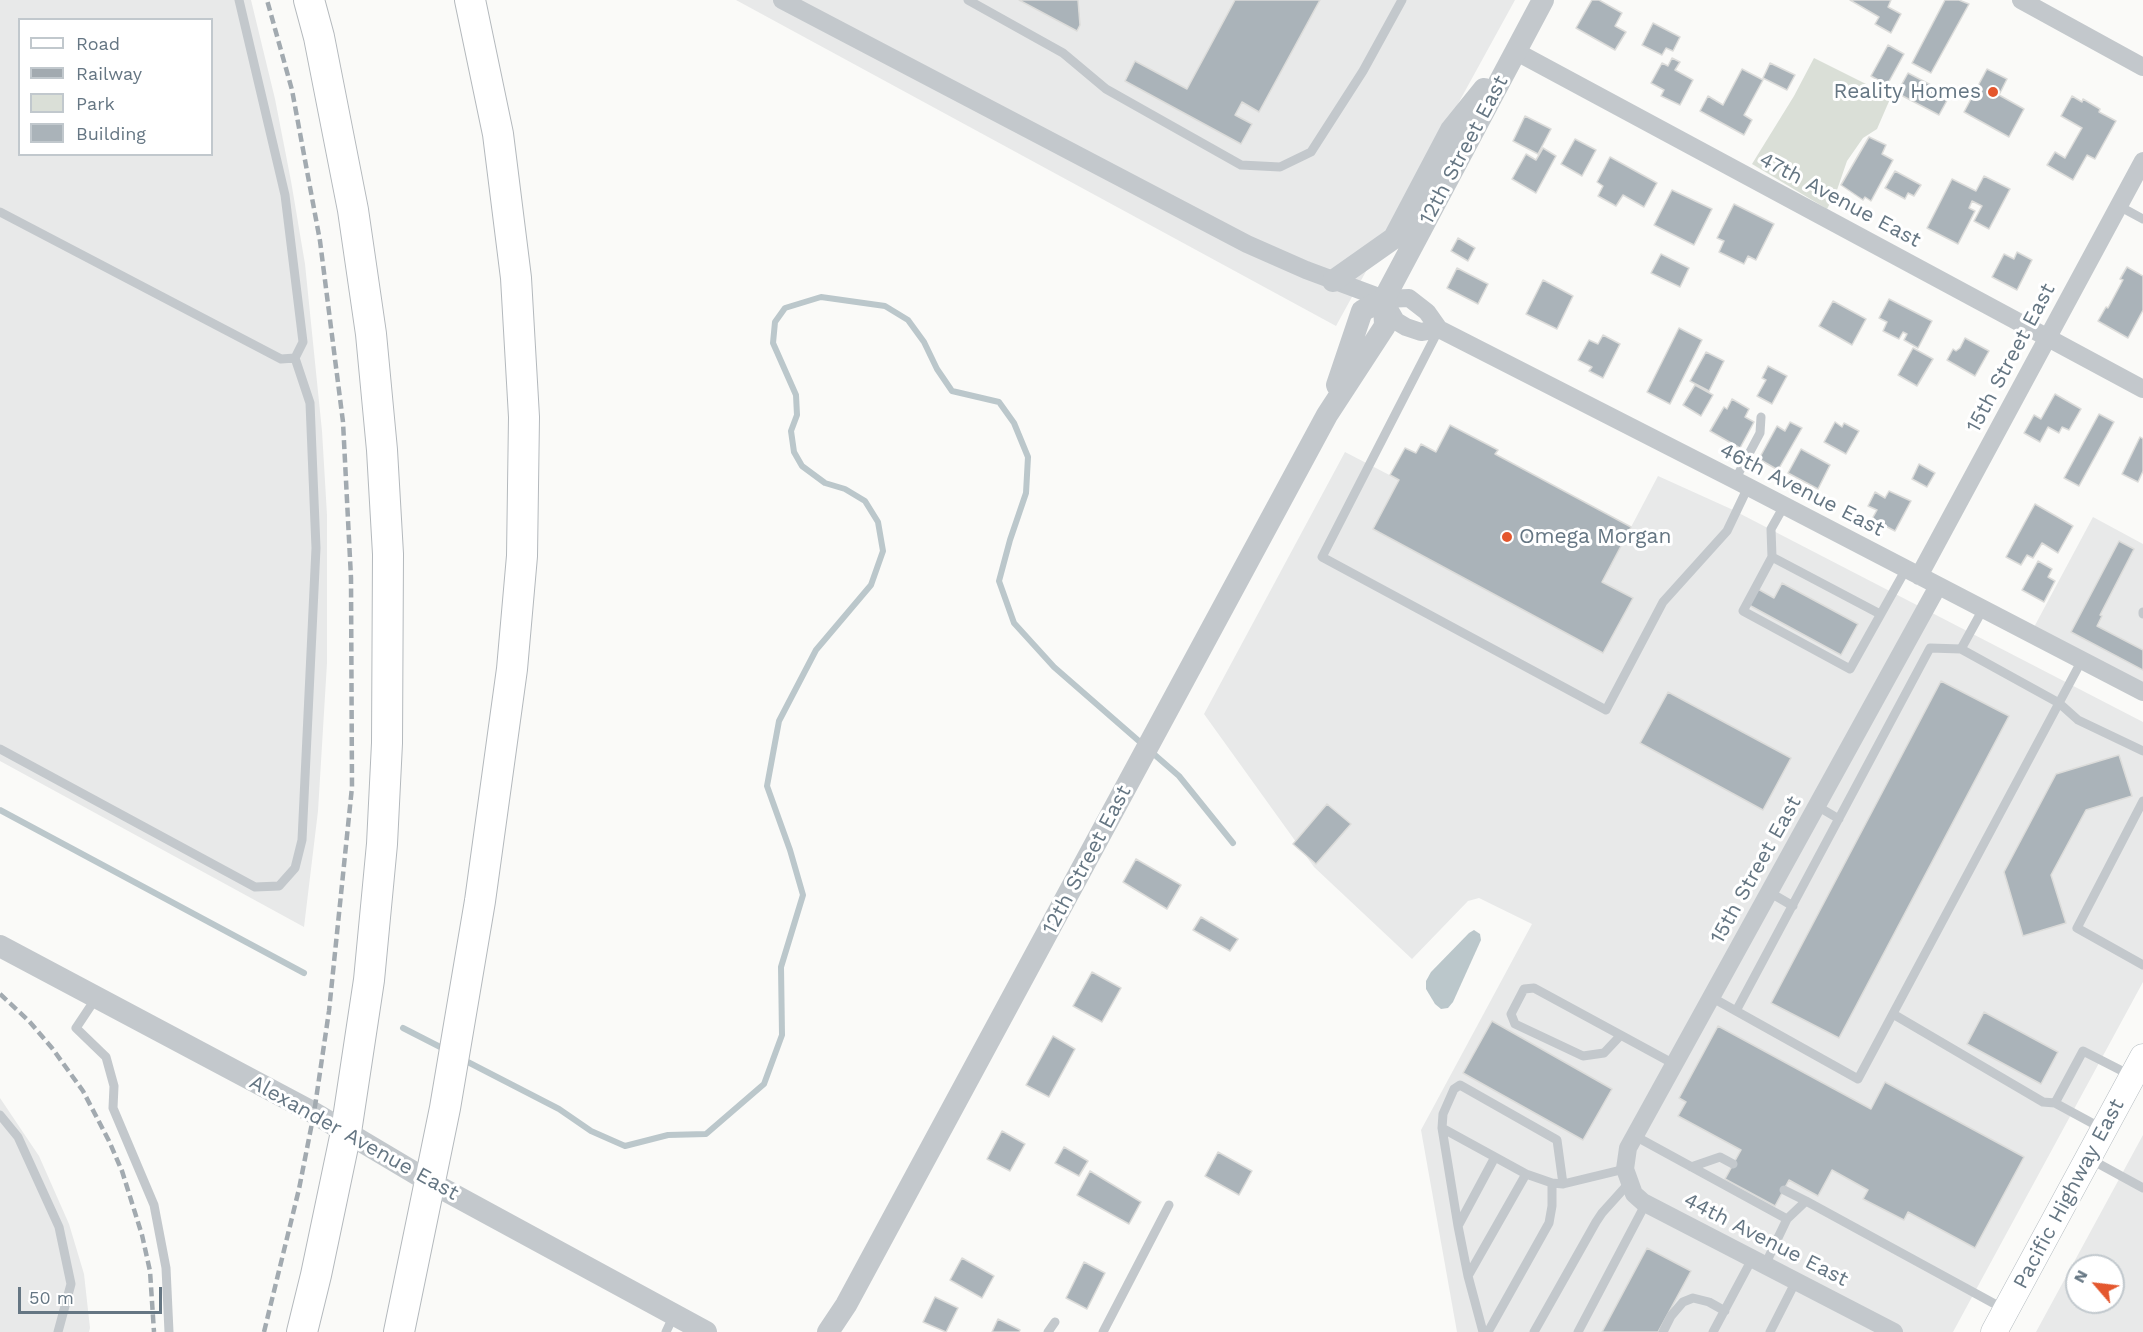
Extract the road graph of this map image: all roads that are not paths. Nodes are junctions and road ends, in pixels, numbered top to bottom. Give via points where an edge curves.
1 (239, 0) edge
2 (309, 0) edge
3 (470, 0) edge
4 (782, 0) edge
5 (968, 0) edge
6 (1402, 0) edge
7 (1543, 0) edge
8 (2021, 0) edge
9 (1515, 51) junction
10 (2143, 67) edge
11 (2143, 161) edge
12 (2118, 206) junction
13 (0, 213) edge
14 (2143, 219) edge
15 (1333, 281) junction
16 (1384, 299) junction
17 (1439, 329) junction
18 (2047, 338) junction
19 (295, 358) junction
20 (2143, 389) edge
21 (1761, 417) dead end
22 (1742, 484) junction
23 (1784, 506) junction
24 (1772, 557) junction
25 (1913, 573) junction
26 (1938, 586) junction
27 (1983, 609) junction
28 (1881, 614) junction
29 (1961, 650) junction
30 (2082, 660) junction
31 (1900, 679) junction
32 (2143, 692) edge
33 (2060, 703) junction
34 (0, 749) edge
35 (2143, 751) edge
36 (2143, 801) edge
37 (1817, 806) junction
38 (1839, 819) junction
39 (1769, 892) junction
40 (1793, 906) junction
41 (0, 946) edge
42 (2143, 965) edge
43 (1711, 997) junction
44 (96, 998) junction
45 (1736, 1011) junction
46 (1893, 1014) junction
47 (1620, 1036) junction
48 (1674, 1064) junction
49 (2138, 1066) edge
50 (2055, 1103) junction
51 (0, 1115) edge
52 (1442, 1128) junction
53 (2104, 1130) junction
54 (346, 1132) junction
55 (1635, 1136) junction
56 (1495, 1157) junction
57 (2088, 1158) junction
58 (1733, 1164) dead end
59 (1691, 1167) junction
60 (1526, 1174) junction
61 (1627, 1177) junction
62 (430, 1182) junction
63 (1552, 1183) junction
64 (1563, 1184) junction
65 (2143, 1188) edge
66 (1784, 1190) dead end
67 (1806, 1201) junction
68 (1646, 1203) junction
69 (1169, 1205) dead end
70 (1787, 1219) junction
71 (1458, 1226) junction
72 (1758, 1262) junction
73 (1468, 1276) junction
74 (1796, 1281) junction
75 (846, 1305) junction
76 (1725, 1311) junction
77 (2000, 1321) edge
78 (1055, 1322) dead end
79 (670, 1323) edge
80 (58, 1332) edge
81 (169, 1332) edge
82 (302, 1332) edge
83 (399, 1332) edge
84 (706, 1332) edge
85 (828, 1332) edge
86 (842, 1332) edge
87 (1048, 1332) edge
88 (1103, 1332) edge
89 (1483, 1332) edge
90 (1488, 1332) edge
91 (1534, 1332) edge
92 (1578, 1332) edge
93 (1663, 1332) edge
94 (1713, 1332) edge
95 (1772, 1332) edge
96 (1894, 1332) edge

1 - 19 lane via 285,195 303,342
2 - 54 highway via 353,210 371,334 388,554 382,844 369,980
3 - 62 highway via 498,134 516,278 524,417 522,556 495,800 464,1001
4 - 15 street via 1236,238
5 - 6 lane via 1063,53 1106,89 1241,165 1280,167 1311,152 1363,71
7 - 9 street, 12th Street East
8 - 10 street
9 - 15 street via 1451,130 1394,238
9 - 16 street, 12th Street East
9 - 18 street, 47th Avenue East
11 - 12 street, 15th Street East
12 - 14 lane
12 - 18 street, 15th Street East
13 - 19 lane via 281,359
15 - 16 street
16 - 17 street, 46th Avenue East via 1409,298
16 - 17 street, 46th Avenue East via 1396,321 1406,327 1421,332
16 - 75 street, 12th Street East via 1385,326 1327,415
17 - 22 street, 46th Avenue East
17 - 22 lane via 1322,557 1606,710 1663,602 1727,531
18 - 20 street, 47th Avenue East
18 - 25 street, 15th Street East
19 - 34 lane via 310,403 316,548 302,840 295,868 279,886 255,887
21 - 22 lane via 1760,433
22 - 23 street, 46th Avenue East
23 - 24 lane via 1772,529
23 - 25 street, 46th Avenue East
24 - 28 lane
24 - 28 lane via 1743,611 1840,664 1850,669
25 - 26 street, 46th Avenue East
25 - 28 lane
26 - 27 street, 46th Avenue East
26 - 31 street, 15th Street East
27 - 29 lane
27 - 30 street, 46th Avenue East
29 - 31 lane via 1930,648
29 - 33 lane
30 - 32 street, 46th Avenue East
30 - 33 lane
31 - 37 street, 15th Street East
31 - 38 lane
33 - 35 lane via 2078,720
33 - 46 lane
36 - 42 lane via 2077,928
37 - 38 lane
37 - 39 street, 15th Street East
38 - 40 lane
39 - 40 lane
39 - 43 street, 15th Street East
40 - 45 lane
41 - 44 street, Alexander Avenue East
43 - 45 lane
43 - 48 street, 15th Street East
44 - 54 street, Alexander Avenue East
44 - 81 lane via 76,1028 106,1057 114,1086 113,1108 154,1205 166,1268
45 - 46 lane via 1858,1079
46 - 50 lane via 2043,1102
47 - 47 lane via 1534,988 1524,990 1511,1014 1515,1024 1583,1056 1604,1053
47 - 48 lane
48 - 55 street, 15th Street East
49 - 50 lane via 2083,1051
49 - 53 main road, Pacific Highway East
50 - 53 lane
51 - 80 lane via 18,1137 60,1227 71,1284
52 - 56 lane
52 - 64 lane via 1448,1100 1460,1085 1557,1140
52 - 71 lane
53 - 57 main road, Pacific Highway East
54 - 62 street, Alexander Avenue East
54 - 82 highway
55 - 59 lane
55 - 61 street, 15th Street East via 1628,1148
56 - 60 lane
56 - 71 lane
57 - 65 lane
57 - 77 main road, Pacific Highway East
58 - 59 lane via 1720,1157
59 - 70 lane
60 - 63 lane
60 - 73 lane
61 - 64 lane
61 - 68 street, 44th Avenue East via 1634,1194
61 - 91 lane via 1596,1222
62 - 79 street, Alexander Avenue East
62 - 83 highway
63 - 64 lane
63 - 90 lane via 1549,1223
66 - 67 lane
67 - 70 lane
67 - 77 lane
68 - 72 street, 44th Avenue East
68 - 92 lane
69 - 88 lane
70 - 72 lane
71 - 73 lane
72 - 74 street, 44th Avenue East
72 - 76 lane
73 - 89 lane
74 - 95 lane
74 - 96 street, 44th Avenue East
75 - 85 street, 12th Street East
75 - 86 street, 12th Street East
76 - 93 lane via 1693,1298 1683,1302
76 - 94 lane
78 - 87 lane
79 - 84 street, Alexander Avenue East

